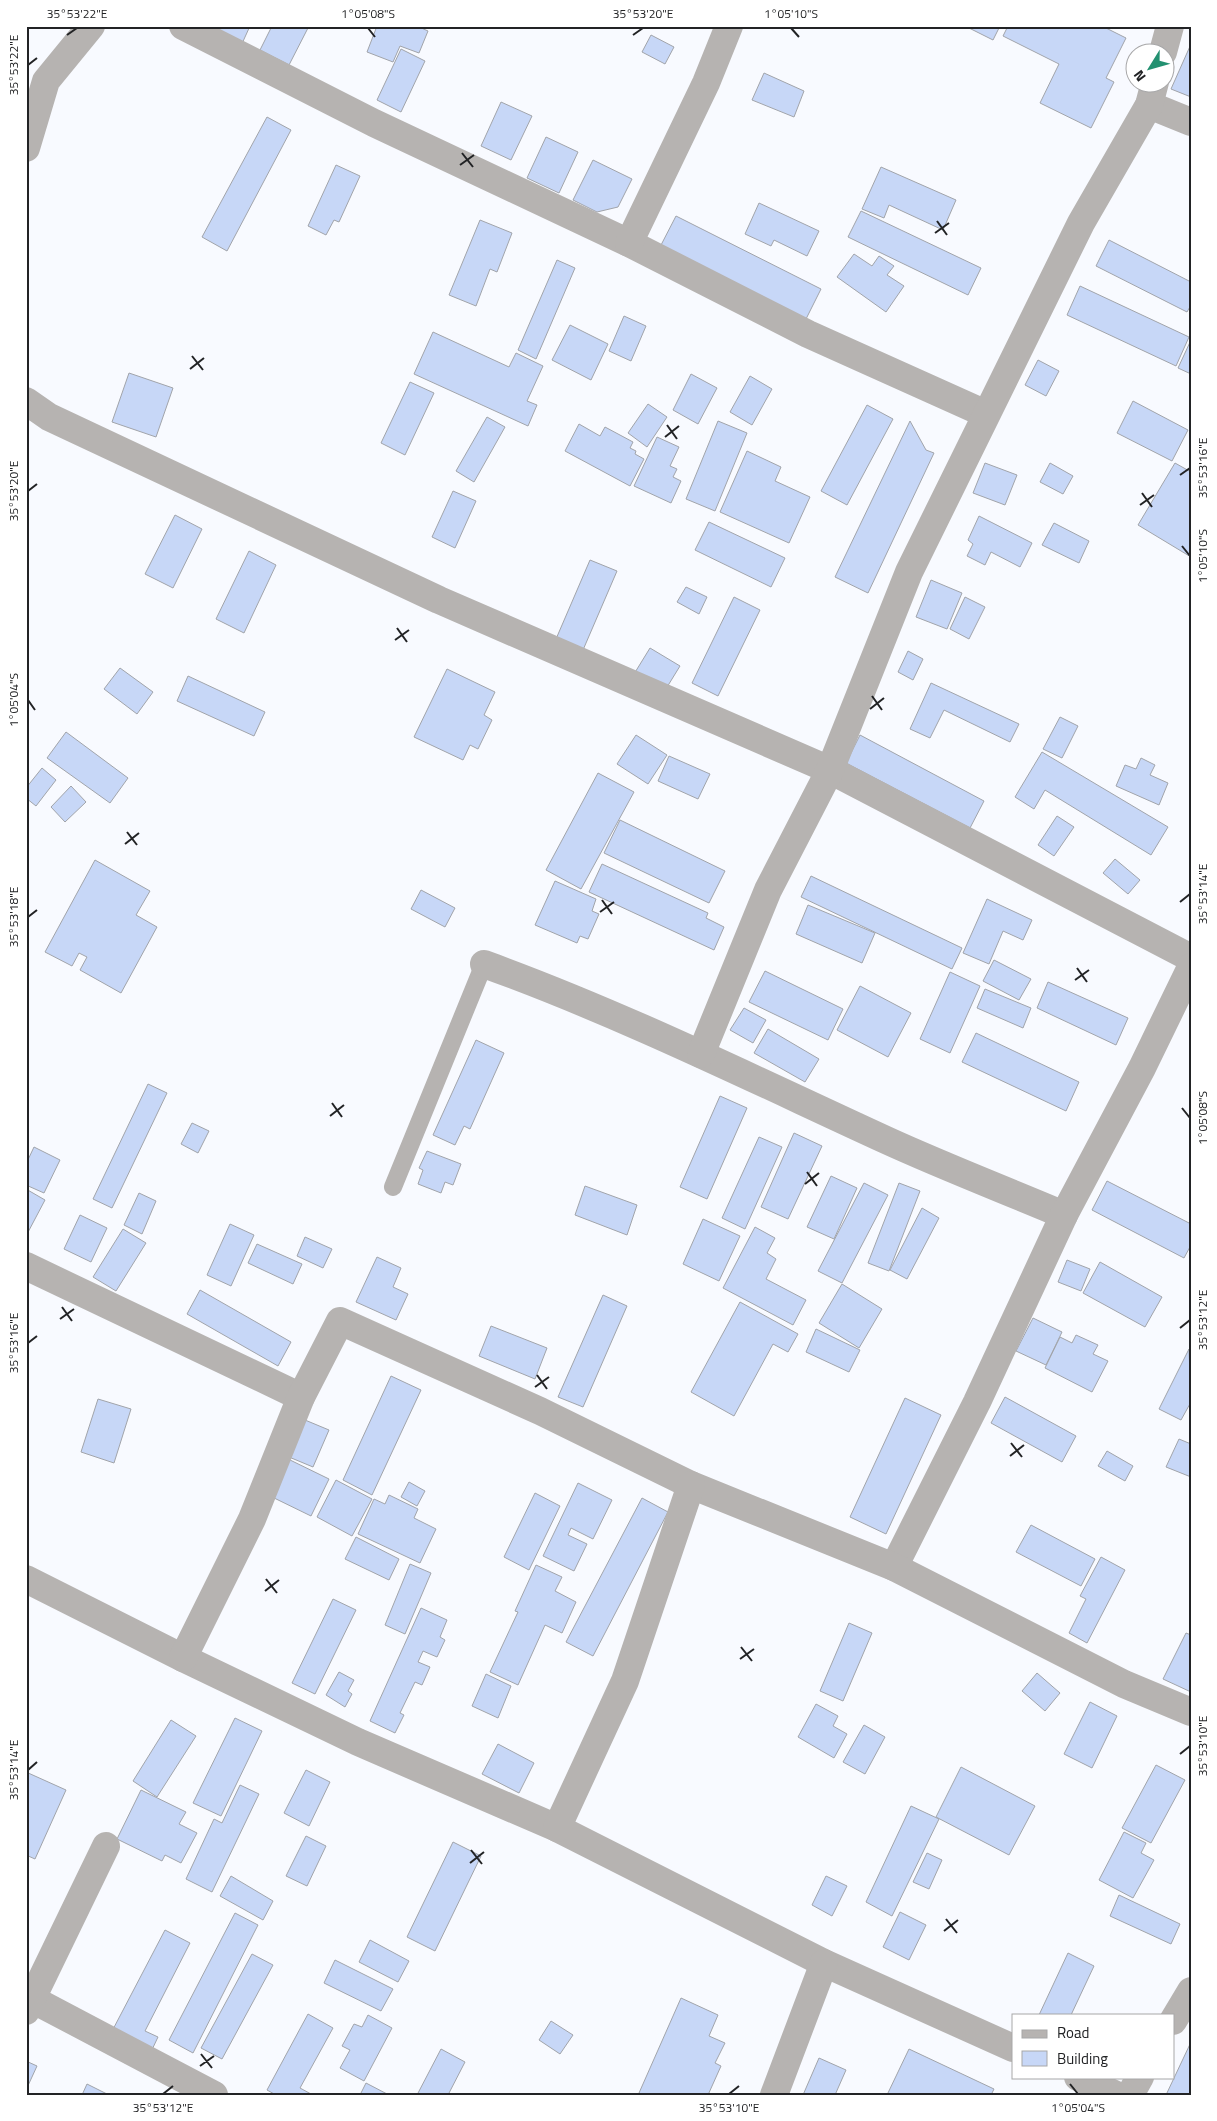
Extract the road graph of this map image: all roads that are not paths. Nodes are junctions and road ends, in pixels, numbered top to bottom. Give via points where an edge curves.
1 (91, 26) edge
2 (184, 26) edge
3 (729, 26) edge
4 (1170, 26) edge
5 (1166, 42) edge
6 (1152, 94) edge
7 (32, 108) edge
8 (1191, 122) edge
9 (26, 148) edge
10 (629, 243) junction
11 (26, 401) edge
12 (986, 414) junction
13 (830, 770) junction
14 (1191, 958) edge
15 (484, 964) joint
16 (1191, 966) edge
17 (701, 1054) junction
18 (393, 1187) dead end
19 (1064, 1215) junction
20 (26, 1266) edge
21 (301, 1397) junction
22 (690, 1485) junction
23 (894, 1567) junction
24 (26, 1579) edge
25 (183, 1658) junction
26 (1191, 1712) edge
27 (557, 1828) junction
28 (106, 1846) dead end
29 (824, 1963) junction
30 (1191, 1991) edge
31 (28, 2002) edge
32 (1174, 2019) edge
33 (1012, 2048) edge
34 (1080, 2078) edge
35 (1139, 2078) edge
36 (214, 2095) edge
37 (774, 2095) edge
38 (1116, 2095) edge
39 (1130, 2095) edge

1 - 7 street via 46,81
2 - 10 street via 374,123
3 - 10 street via 706,83
4 - 5 street
6 - 8 street
6 - 12 street via 1081,222
7 - 9 street
10 - 12 street via 808,334
11 - 13 street via 49,417 439,600
12 - 13 street via 909,572
13 - 14 street
13 - 17 street via 768,890
15 - 17 street
15 - 18 lane
16 - 19 street via 1142,1068
17 - 19 street via 888,1141
19 - 23 street via 977,1402
20 - 21 street
21 - 22 street via 340,1321 540,1411
21 - 25 street via 252,1520
22 - 23 street
22 - 27 street via 625,1681
23 - 26 street via 1124,1684
24 - 25 street
25 - 27 street via 358,1742
27 - 29 street
28 - 31 street
29 - 33 street
29 - 37 street
30 - 32 street
31 - 36 street
34 - 38 street
35 - 39 street

